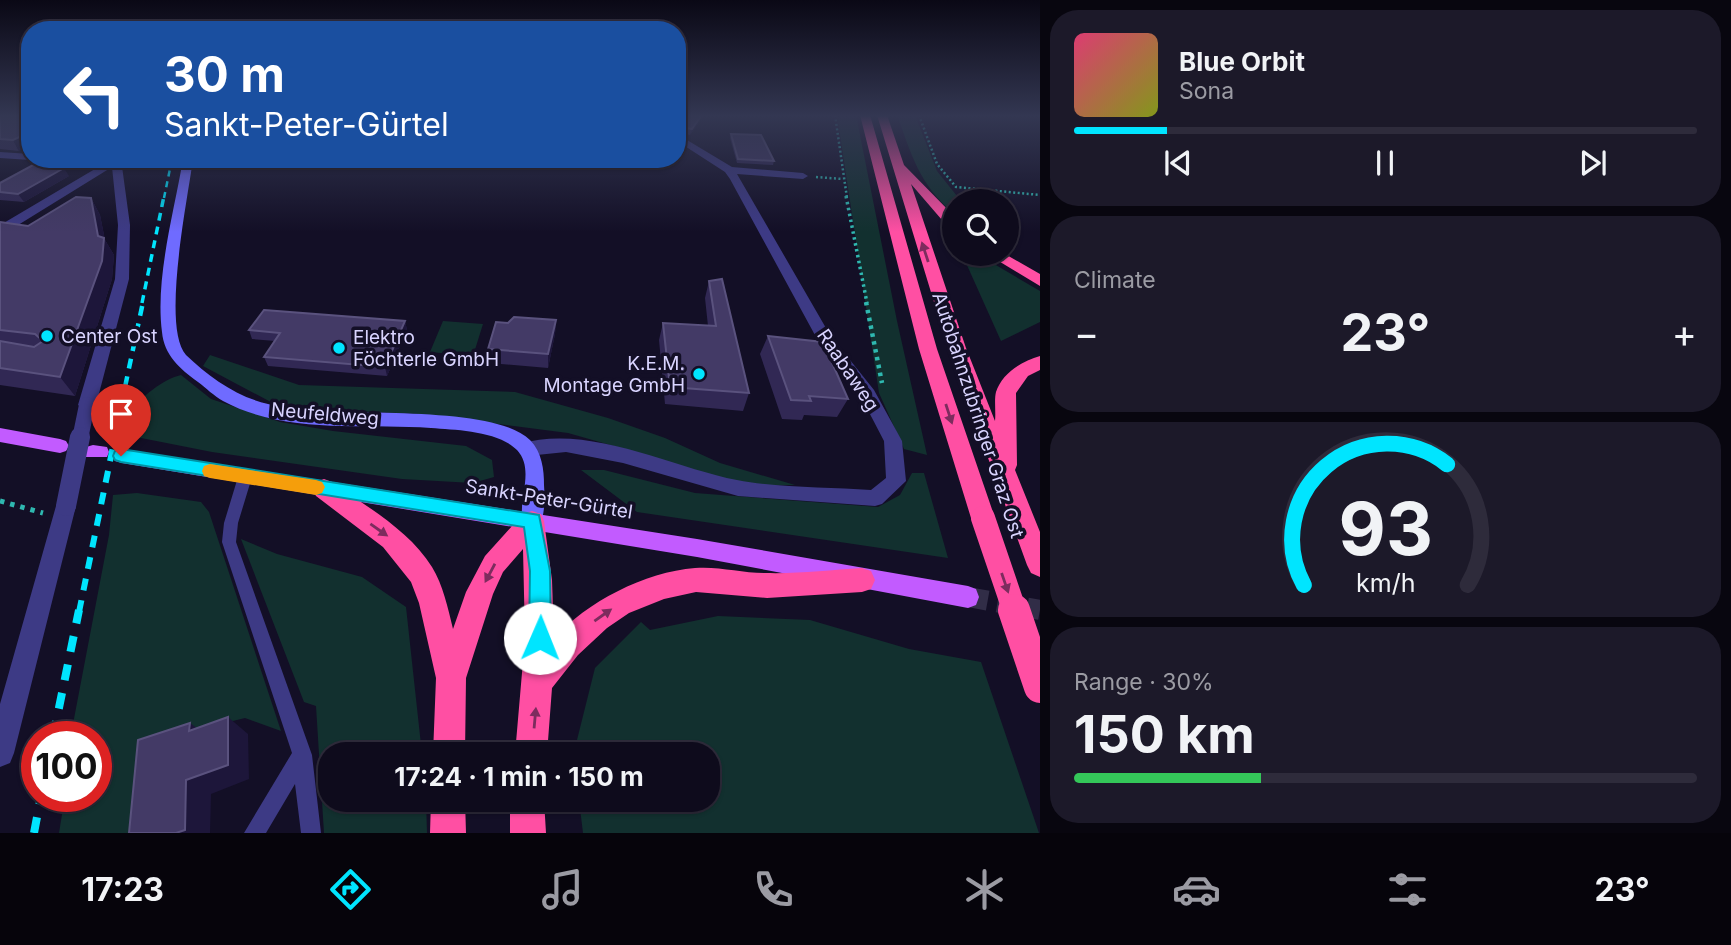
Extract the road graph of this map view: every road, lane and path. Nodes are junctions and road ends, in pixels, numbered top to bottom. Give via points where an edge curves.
1 (703, 154) edge
2 (840, 154) edge
3 (875, 154) edge
4 (894, 154) edge
5 (933, 154) edge
6 (0, 155) edge
7 (21, 156) edge
8 (897, 164) junction
9 (104, 168) edge
10 (115, 168) edge
11 (187, 168) edge
12 (729, 170) junction
13 (803, 176) joint
14 (844, 179) junction
15 (1040, 195) edge
16 (942, 212) edge
17 (6, 227) edge
18 (1015, 266) edge
19 (1040, 281) edge
20 (1040, 362) edge
21 (869, 397) junction
22 (0, 435) edge
23 (60, 446) dead end
24 (527, 449) junction
25 (121, 456) dead end
26 (245, 477) junction
27 (1006, 477) junction
28 (324, 489) junction
29 (0, 501) edge
30 (65, 510) junction
31 (532, 521) junction
32 (1040, 565) edge
33 (862, 580) junction
34 (968, 597) tunnel mouth
35 (451, 678) junction
36 (538, 681) junction
37 (1040, 687) edge
38 (449, 742) edge
39 (532, 742) edge
40 (0, 753) edge
41 (302, 755) junction
42 (448, 812) edge
43 (527, 812) edge
44 (254, 833) edge
45 (311, 833) edge
46 (449, 833) edge
47 (528, 833) edge

1 - 12 street, Raabaweg
2 - 14 path
3 -> 37 highway, Autobahnzubringer Graz Ost, bridge via 928,349
4 - 8 highway, Autobahnzubringer Graz Ost
5 - 15 path via 956,187
6 - 7 street
8 - 16 highway
27 -> 8 highway, Autobahnzubringer Graz Ost via 957,348
9 - 17 street
10 - 30 street, bridge via 124,225 122,279 87,405
11 - 24 street, Neufeldweg via 167,329 173,349 209,385 275,412 456,423 499,433
12 - 13 street
12 - 21 street, Raabaweg via 824,337
13 - 14 path
14 - 21 path via 883,388
18 - 19 highway
20 - 27 highway via 1021,371 1006,392
21 - 24 street, Raabaweg via 893,440 896,481 875,498 738,488 623,456 566,446
22 - 23 main road
24 - 31 street via 535,491
25 - 26 main road, Sankt-Peter-Gürtel
26 - 28 main road, Sankt-Peter-Gürtel
26 - 41 lane via 229,542
27 - 32 highway, Autobahnzubringer Graz Ost
28 - 31 main road, Sankt-Peter-Gürtel
28 -> 35 highway via 392,538 422,575
29 - 30 path via 41,513
30 - 40 street
31 - 33 main road, Sankt-Peter-Gürtel
31 -> 35 highway via 494,564
31 - 36 highway via 540,571
33 - 34 main road, Sankt-Peter-Gürtel
36 -> 33 highway via 597,618 664,587 696,580 767,586
35 - 38 highway
39 -> 36 highway
41 - 44 lane
41 - 45 lane
42 - 46 highway
43 - 47 highway

